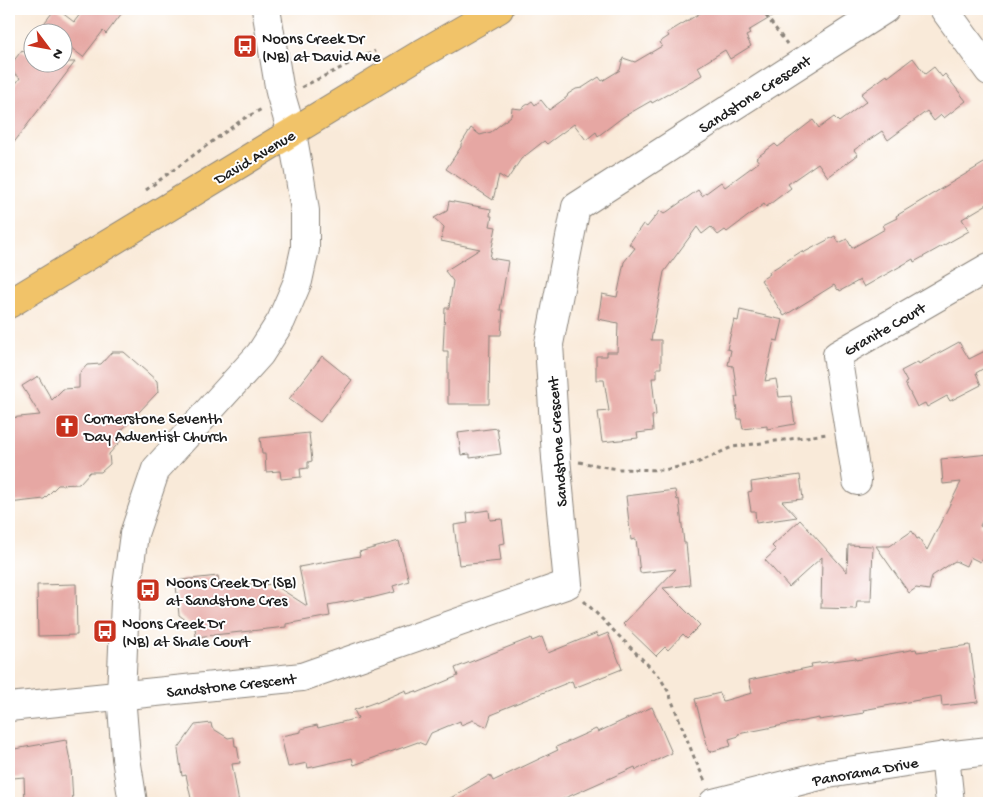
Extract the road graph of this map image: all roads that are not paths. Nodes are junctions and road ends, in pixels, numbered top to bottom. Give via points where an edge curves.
1 (266, 9) edge
2 (499, 9) edge
3 (885, 9) edge
4 (944, 9) edge
5 (989, 72) edge
6 (292, 133) junction
7 (989, 267) edge
8 (9, 304) edge
9 (856, 481) dead end
10 (121, 695) junction
11 (9, 706) edge
12 (989, 751) edge
13 (945, 756) junction
14 (133, 803) edge
15 (713, 803) edge
16 (950, 803) edge

1 - 6 street via 280,92
2 - 6 main road, David Avenue
3 - 10 street, Sandstone Crescent via 576,207 549,344 568,584 302,676
4 - 5 street
6 - 8 main road, David Avenue
6 - 10 street via 305,211 305,249 298,281 281,321 260,354 156,470 134,534 125,601
7 - 9 street, Granite Court via 837,355
10 - 11 street
10 - 14 street
12 - 13 street, Panorama Drive
13 - 15 street, Panorama Drive via 828,774
13 - 16 street

